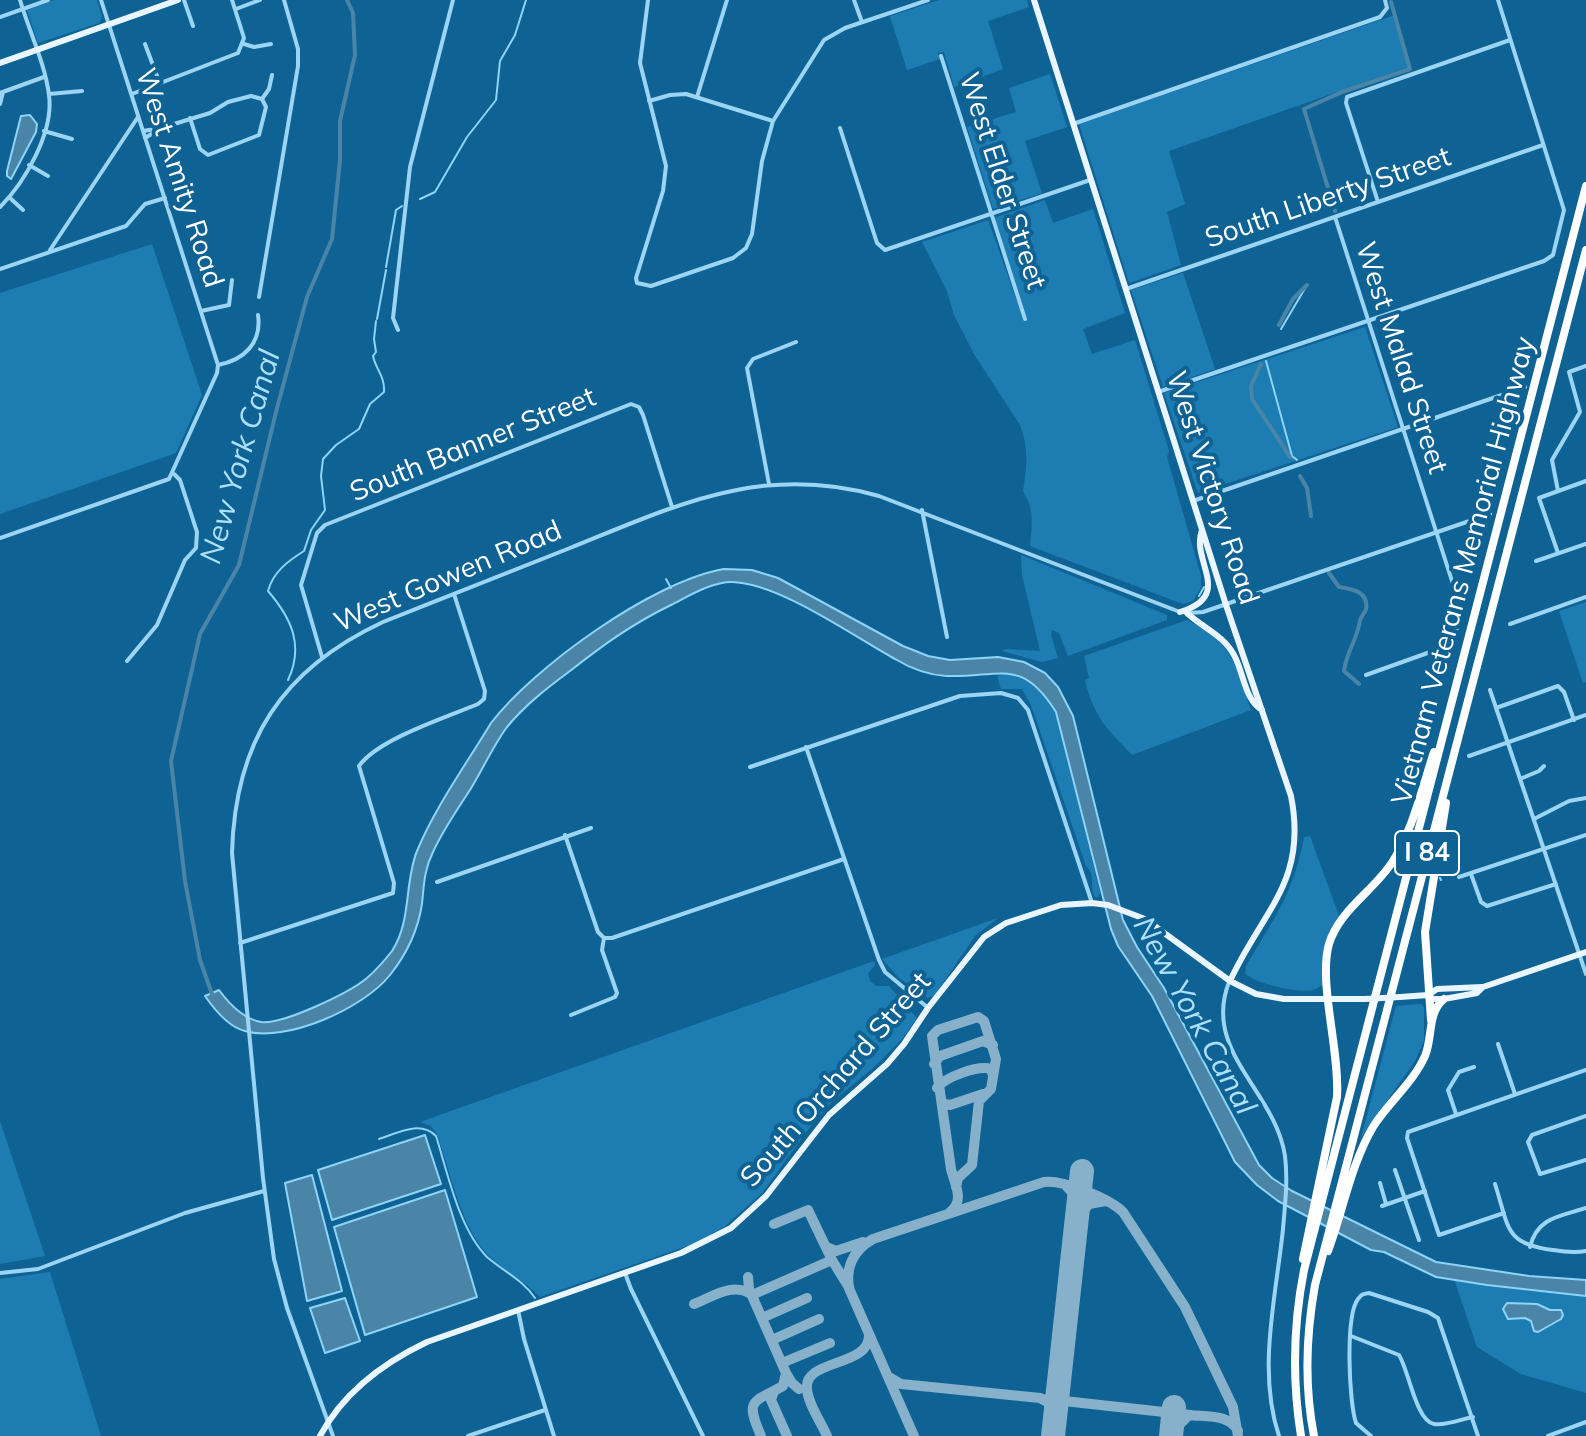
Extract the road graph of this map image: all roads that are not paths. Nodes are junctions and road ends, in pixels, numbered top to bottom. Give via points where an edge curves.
1 (20, 0) edge
2 (48, 0) edge
3 (101, 0) edge
4 (178, 0) edge
5 (184, 0) edge
6 (232, 0) edge
7 (260, 0) edge
8 (284, 0) edge
9 (453, 0) edge
10 (648, 0) edge
11 (727, 0) edge
12 (854, 0) edge
13 (928, 0) edge
14 (1034, 0) edge
15 (1385, 0) edge
16 (1498, 0) edge
17 (22, 9) junction
18 (235, 9) junction
19 (0, 17) edge
20 (862, 22) junction
21 (109, 25) junction
22 (193, 26) dead end
23 (1510, 40) junction
24 (145, 44) dead end
25 (244, 44) junction
26 (271, 44) dead end
27 (37, 50) junction
28 (941, 56) dead end
29 (0, 63) edge
30 (272, 75) dead end
31 (44, 77) junction
32 (160, 84) junction
33 (82, 91) dead end
34 (2, 92) edge
35 (49, 94) junction
36 (132, 94) junction
37 (697, 97) junction
38 (262, 99) junction
39 (649, 101) junction
40 (0, 104) edge
41 (139, 116) junction
42 (190, 118) junction
43 (773, 121) junction
44 (1073, 124) junction
45 (161, 128) junction
46 (840, 128) dead end
47 (44, 131) junction
48 (143, 131) junction
49 (145, 138) junction
50 (72, 139) dead end
51 (1543, 145) junction
52 (29, 165) junction
53 (48, 176) dead end
54 (1090, 180) junction
55 (1586, 186) edge
56 (9, 198) junction
57 (165, 198) junction
58 (1378, 202) junction
59 (0, 207) edge
60 (23, 210) dead end
61 (991, 215) junction
62 (1335, 217) junction
63 (1586, 250) edge
64 (49, 252) junction
65 (0, 269) edge
66 (232, 280) dead end
67 (1125, 289) junction
68 (259, 297) dead end
69 (201, 311) junction
70 (258, 315) dead end
71 (1025, 319) dead end
72 (1369, 320) junction
73 (398, 330) dead end
74 (796, 342) dead end
75 (1586, 366) edge
76 (218, 367) junction
77 (1525, 387) dead end
78 (1158, 392) junction
79 (1403, 429) junction
80 (173, 473) junction
81 (1586, 481) edge
82 (769, 484) junction
83 (1558, 491) junction
84 (1193, 501) junction
85 (672, 507) junction
86 (922, 510) junction
87 (1490, 514) dead end
88 (1202, 530) junction
89 (1436, 532) junction
90 (0, 538) edge
91 (1586, 544) edge
92 (1558, 553) junction
93 (1536, 561) dead end
94 (454, 594) junction
95 (1586, 597) edge
96 (1226, 605) junction
97 (1184, 612) junction
98 (1510, 624) dead end
99 (947, 637) dead end
100 (322, 657) junction
101 (127, 661) dead end
102 (1366, 675) dead end
103 (1490, 690) dead end
104 (1454, 694) junction
105 (1496, 708) junction
106 (1262, 710) junction
107 (1586, 715) edge
108 (1574, 720) junction
109 (1507, 742) junction
110 (806, 747) junction
111 (1453, 755) junction
112 (1469, 756) dead end
113 (1544, 766) dead end
114 (750, 767) dead end
115 (1520, 779) junction
116 (1586, 798) edge
117 (1534, 819) junction
118 (591, 828) dead end
119 (565, 835) junction
120 (1586, 835) edge
121 (1544, 849) junction
122 (844, 859) junction
123 (1471, 873) junction
124 (1459, 877) dead end
125 (437, 882) dead end
126 (1556, 884) junction
127 (1096, 904) junction
128 (604, 938) junction
129 (240, 943) junction
130 (1583, 954) edge
131 (1586, 974) edge
132 (1230, 981) junction
133 (1483, 987) junction
134 (1428, 995) junction
135 (1444, 999) junction
136 (1329, 1000) junction
137 (928, 1008) junction
138 (571, 1015) dead end
139 (1431, 1023) junction
140 (1498, 1044) dead end
141 (1474, 1067) dead end
142 (1586, 1070) edge
143 (1515, 1094) junction
144 (1456, 1114) junction
145 (1586, 1116) edge
146 (1586, 1160) edge
147 (1395, 1170) dead end
148 (1380, 1183) dead end
149 (1495, 1184) dead end
150 (264, 1191) junction
151 (1425, 1191) junction
152 (1405, 1198) junction
153 (1318, 1199) junction
154 (1338, 1208) junction
155 (1586, 1208) edge
156 (1504, 1213) junction
157 (1419, 1240) dead end
158 (1530, 1247) junction
159 (1586, 1251) edge
160 (0, 1273) edge
161 (625, 1273) junction
162 (518, 1310) junction
163 (1351, 1336) junction
164 (545, 1410) junction
165 (1473, 1417) junction
166 (328, 1421) junction
167 (1586, 1422) edge
168 (320, 1436) edge
169 (333, 1436) edge
170 (470, 1436) edge
171 (554, 1436) edge
172 (703, 1436) edge
173 (1279, 1436) edge
174 (1301, 1436) edge
175 (1314, 1436) edge
176 (1371, 1436) edge
177 (1478, 1436) edge
178 (1548, 1436) edge

1 - 17 street
2 - 17 street
3 - 21 street, West Amity Road
4 - 21 main road
5 - 22 street
6 - 18 street
7 - 18 street
8 - 68 street via 298,66
9 - 73 street via 409,176 393,318
10 - 39 street via 640,63
11 - 37 street
12 - 20 street
13 - 20 street
14 - 44 main road, West Victory Road
15 - 44 street via 1380,17
16 - 23 street
17 - 19 street
17 - 27 street
18 - 25 street
20 - 43 street via 824,40
21 - 27 main road
21 - 36 street, West Amity Road
23 - 51 street
23 - 58 street via 1347,97
24 - 32 street
25 - 26 street
25 - 32 street via 230,59
27 - 29 main road
27 - 31 street
28 - 61 street, West Elder Street
30 - 38 street
31 - 34 street
31 - 35 street
32 - 36 street
33 - 35 street
34 - 40 street
35 - 47 street
36 - 41 street, West Amity Road
37 - 39 street via 678,93
37 - 43 street
38 - 42 street via 251,96
38 - 42 street via 266,107 259,135 208,155
39 - 43 street via 666,166 637,283 656,285 733,258 746,248
41 - 48 street, West Amity Road
41 - 64 street
42 - 45 street
44 - 54 main road, West Victory Road
45 - 48 street
45 - 49 street
46 - 61 street via 883,249
47 - 50 street
47 - 52 street
48 - 49 street, West Amity Road
49 - 57 street, West Amity Road
51 - 58 street, South Liberty Street
51 - 72 street via 1564,210 1553,255
52 - 53 street
52 - 56 street
54 - 61 street
54 - 67 main road, West Victory Road
55 - 104 highway, Vietnam Veterans Memorial Highway / I 84
56 - 59 street
56 - 60 street
57 - 64 street via 145,204 126,226
57 - 69 street, West Amity Road
58 - 62 street, South Liberty Street
61 - 71 street, West Elder Street
62 - 67 street, South Liberty Street
62 - 72 street, West Malad Street
63 - 111 highway, Vietnam Veterans Memorial Highway / I 84
64 - 65 street
66 - 69 street via 229,305
67 - 78 main road, West Victory Road
69 - 76 street, West Amity Road
70 - 76 street via 246,354
72 - 78 street
72 - 79 street, West Malad Street
74 - 82 street via 753,359 747,368
75 - 83 street via 1569,372 1580,407 1552,460
76 - 80 street
77 - 79 street
78 - 84 main road, West Victory Road
79 - 84 street
79 - 89 street, West Malad Street
80 - 90 street via 164,482
80 - 101 street via 197,532 196,548 185,560 157,625
81 - 83 street
82 - 85 street, West Gowen Road via 721,491
82 - 86 street, West Gowen Road via 846,488
83 - 92 street via 1539,498
84 - 88 main road, West Victory Road
85 - 94 street, West Gowen Road
85 - 100 street, South Banner Street via 636,405 325,525 317,533 301,585
86 - 97 street, West Gowen Road
86 - 99 street
87 - 89 street
88 - 96 main road, West Victory Road
88 - 97 main road via 1208,587 1204,599
89 - 96 street
89 - 102 street, West Malad Street via 1461,609 1454,640
91 - 92 street
92 - 93 street
94 - 100 street, West Gowen Road via 369,629
94 - 129 street via 484,699 407,733 359,766 394,890
95 - 98 street
96 - 97 street
96 - 106 main road, West Victory Road
97 - 106 main road via 1228,646 1252,705
100 - 129 street, West Gowen Road via 290,685 251,752 236,802 232,853
103 - 105 street
104 - 136 highway via 1400,848 1331,939
104 - 153 highway, Vietnam Veterans Memorial Highway / I 84
105 - 108 street via 1558,686
105 - 109 street
106 - 132 main road, West Victory Road via 1291,796 1294,854 1284,887
107 - 108 street
108 - 109 street
109 - 112 street
109 - 115 street
110 - 114 street
110 - 122 street
110 - 127 street via 945,699 1001,693 1018,698 1028,710
111 - 134 highway via 1425,932
111 - 154 highway, Vietnam Veterans Memorial Highway / I 84
113 - 115 street
115 - 117 street
116 - 117 street
117 - 121 street
118 - 119 street
119 - 125 street
119 - 128 street
120 - 121 street
121 - 123 street
121 - 126 street
122 - 128 street
122 - 137 street via 885,972
123 - 124 street
123 - 126 street via 1487,906
126 - 130 street
127 - 132 main road, South Orchard Street via 1151,923
127 - 137 main road, South Orchard Street via 1054,907 1006,923 984,937
128 - 138 street via 602,950 617,993
129 - 150 street, West Gowen Road
130 - 131 street
130 - 133 main road, South Orchard Street
132 - 136 main road, South Orchard Street via 1256,994
132 - 173 street via 1224,995 1225,1034 1278,1127 1285,1155 1287,1185 1267,1377
133 - 134 main road, South Orchard Street via 1437,989
133 - 135 main road, South Orchard Street
134 - 135 main road, South Orchard Street
134 - 136 main road, South Orchard Street, bridge
134 - 139 highway
135 - 139 highway
136 - 153 highway via 1337,1097
137 - 161 main road, South Orchard Street via 887,1064 829,1115 747,1216 699,1246
139 - 154 highway via 1425,1056 1373,1127
140 - 143 street
141 - 144 street via 1459,1072 1448,1090
142 - 143 street
143 - 144 street
144 - 151 street via 1408,1132
145 - 146 street via 1528,1142 1540,1174
147 - 152 street
148 - 152 street via 1384,1205
149 - 156 street
150 - 160 street via 185,1213 38,1269
150 - 166 street, West Gowen Road via 287,1308
151 - 152 street
151 - 156 street via 1439,1235
152 - 157 street
153 - 174 highway, Vietnam Veterans Memorial Highway / I 84 via 1296,1321 1294,1379
154 - 175 highway via 1315,1285 1307,1352
155 - 158 street via 1541,1225
156 - 158 street via 1513,1236
158 - 159 street
161 - 162 main road, South Orchard Street
161 - 172 street
162 - 164 street
162 - 166 main road, South Orchard Street via 405,1353 362,1383
163 - 165 street via 1399,1355 1420,1413 1429,1422
163 - 165 street via 1362,1295 1375,1293 1438,1318
163 - 176 street via 1354,1417
164 - 170 street
164 - 171 street
165 - 177 street
166 - 168 main road
166 - 169 street, West Gowen Road
167 - 178 street

